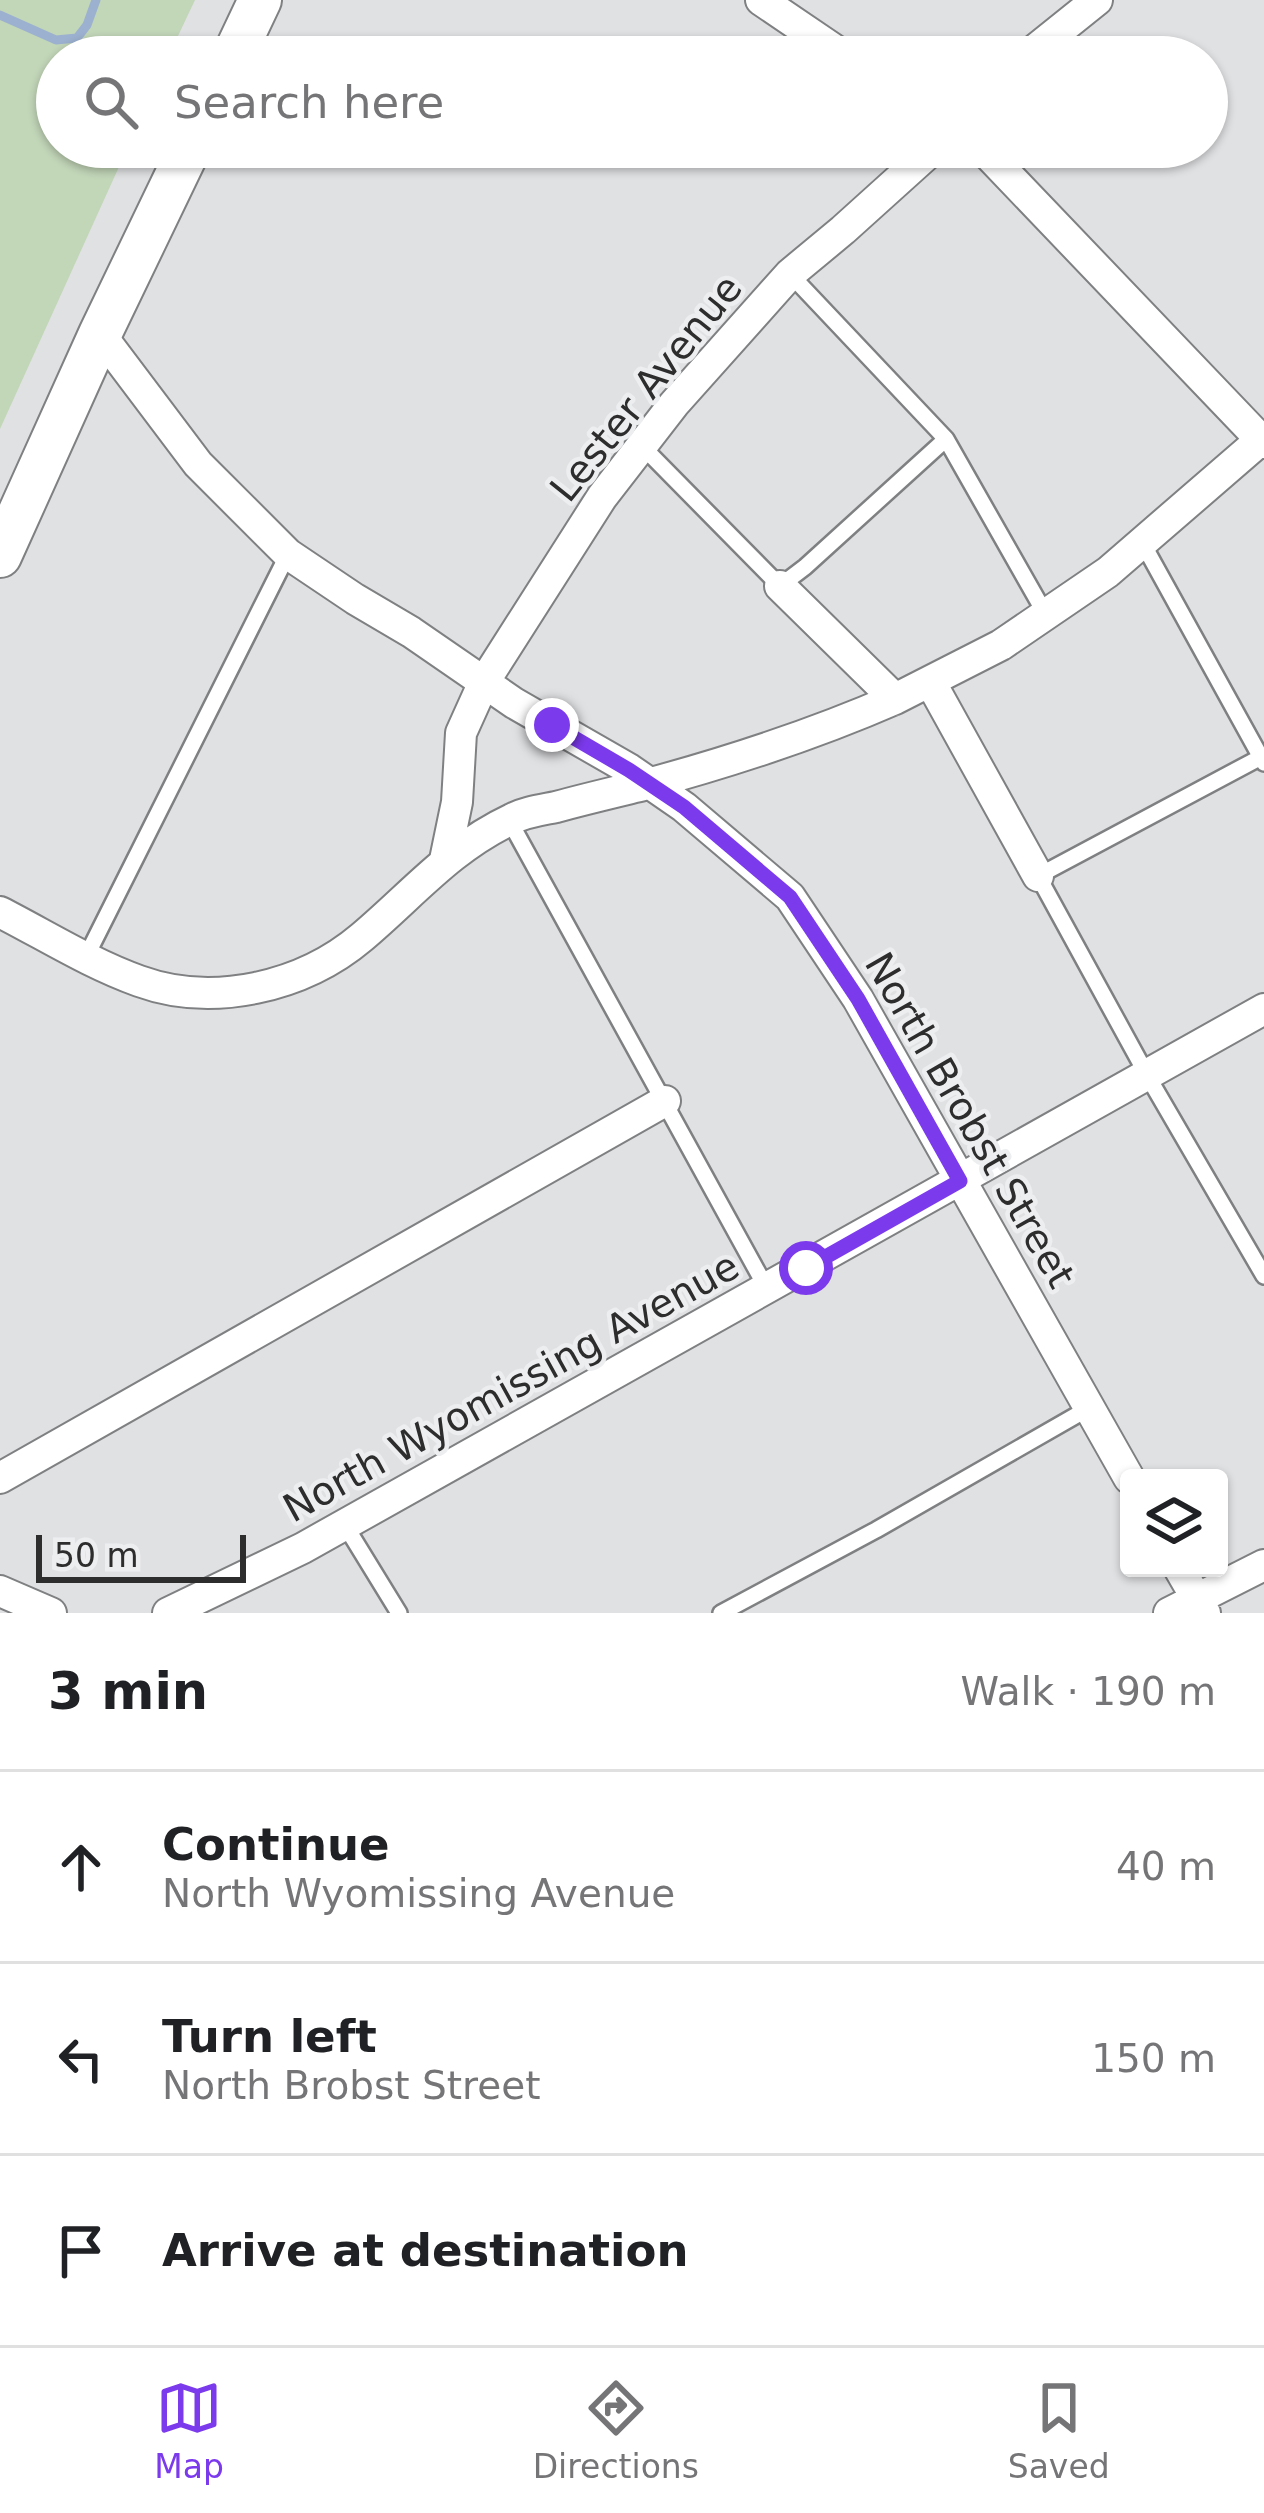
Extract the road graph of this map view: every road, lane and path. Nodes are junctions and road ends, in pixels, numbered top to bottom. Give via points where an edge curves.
1 (260, 0) edge
2 (760, 0) edge
3 (1097, 0) edge
4 (242, 36) edge
5 (814, 36) edge
6 (1052, 36) edge
7 (180, 168) edge
8 (911, 168) edge
9 (1001, 168) edge
10 (790, 274) junction
11 (100, 334) junction
12 (946, 439) junction
13 (1263, 440) edge
14 (640, 444) junction
15 (1142, 542) junction
16 (288, 554) junction
17 (0, 556) edge
18 (780, 586) junction
19 (1046, 615) junction
20 (484, 682) junction
21 (931, 682) junction
22 (895, 699) junction
23 (1262, 760) edge
24 (649, 783) junction
25 (509, 820) junction
26 (445, 860) junction
27 (1038, 876) junction
28 (0, 911) edge
29 (86, 957) junction
30 (1264, 1009) edge
31 (1148, 1076) junction
32 (665, 1101) junction
33 (960, 1181) junction
34 (1264, 1276) edge
35 (767, 1289) junction
36 (1090, 1408) junction
37 (1124, 1469) edge
38 (0, 1478) edge
39 (345, 1525) junction
40 (1264, 1564) edge
41 (1182, 1577) edge
42 (0, 1591) edge
43 (1190, 1608) edge
44 (51, 1613) edge
45 (168, 1613) edge
46 (400, 1613) edge
47 (721, 1613) edge

1 - 4 main road
2 - 5 street
3 - 6 street
7 - 11 main road
8 - 10 street, Lester Avenue
9 - 13 street
10 - 12 lane
10 - 14 street, Lester Avenue
11 - 16 street, North Brobst Street via 198,464
11 - 17 main road
12 - 18 lane
12 - 19 lane
13 - 15 street
14 - 18 lane
14 - 20 street, Lester Avenue
15 - 19 street
15 - 23 lane
16 - 20 street, North Brobst Street
16 - 29 lane
18 - 22 street
19 - 21 street
20 - 24 street, North Brobst Street
20 - 26 street, Lester Avenue via 461,733
21 - 22 street
21 - 27 street
22 - 24 street
23 - 27 lane
24 - 25 street
24 - 33 street, North Brobst Street via 790,897
25 - 26 street
25 - 32 lane
26 - 29 street via 347,948 272,984 173,990
27 - 31 lane
28 - 29 street
30 - 31 street, North Wyomissing Avenue
31 - 33 street, North Wyomissing Avenue
31 - 34 lane
32 - 35 lane
32 - 38 street
33 - 35 street, North Wyomissing Avenue
33 - 36 street, North Brobst Street
35 - 39 street, North Wyomissing Avenue
36 - 37 street, North Brobst Street
36 - 47 lane
39 - 45 street, North Wyomissing Avenue
39 - 46 lane
40 - 43 street
41 - 43 street
42 - 44 street

